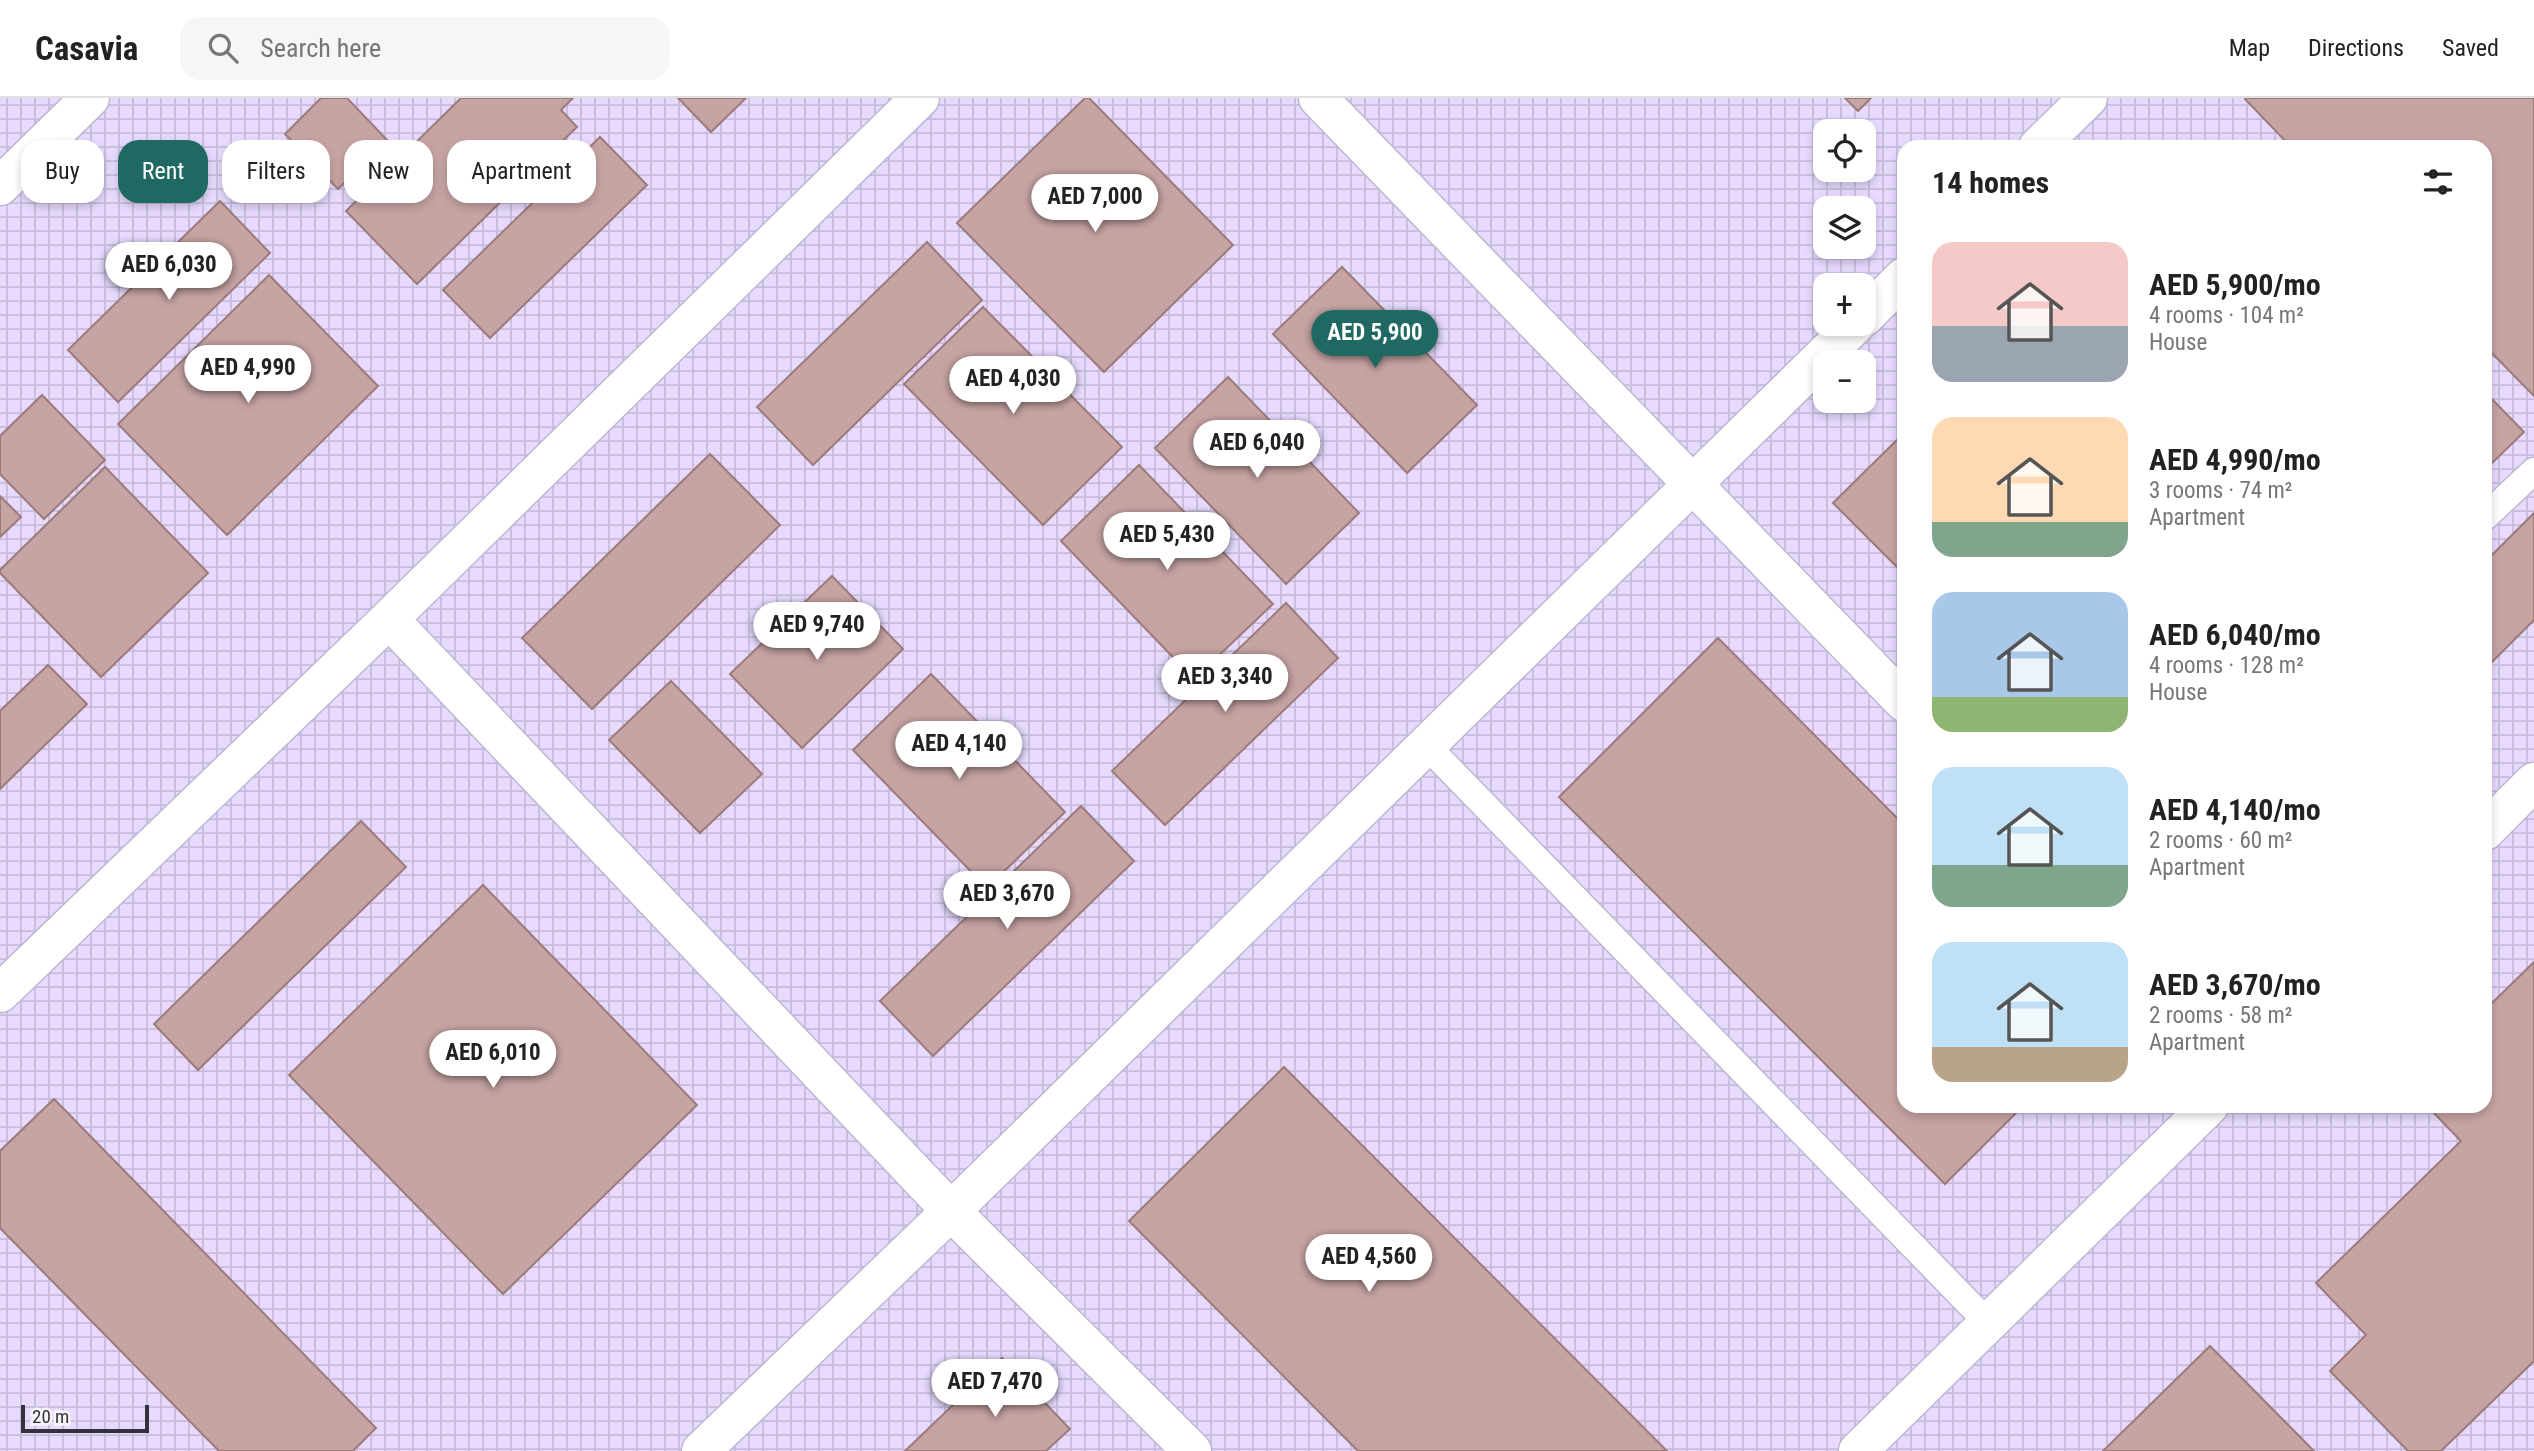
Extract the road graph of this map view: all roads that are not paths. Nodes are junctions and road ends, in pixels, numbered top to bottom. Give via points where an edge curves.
1 (90, 98) edge
2 (920, 98) edge
3 (1318, 98) edge
4 (2088, 98) edge
5 (2045, 140) edge
6 (0, 186) edge
7 (1897, 284) edge
8 (1876, 305) edge
9 (1844, 336) edge
10 (2534, 471) edge
11 (1693, 483) junction
12 (2492, 510) edge
13 (389, 619) junction
14 (1897, 695) edge
15 (1426, 745) junction
16 (2534, 782) edge
17 (2492, 824) edge
18 (0, 993) edge
19 (2201, 1113) edge
20 (951, 1211) junction
21 (1988, 1323) junction
22 (701, 1451) edge
23 (1192, 1451) edge
24 (1858, 1451) edge

1 - 6 street
2 - 13 street
3 - 11 street
4 - 5 street
7 - 8 street
9 - 11 street
10 - 12 lane
11 - 14 street
11 - 15 street
13 - 18 street
13 - 20 street
15 - 20 street
15 - 21 lane
16 - 17 street
19 - 21 street
20 - 22 street
20 - 23 street
21 - 24 street

